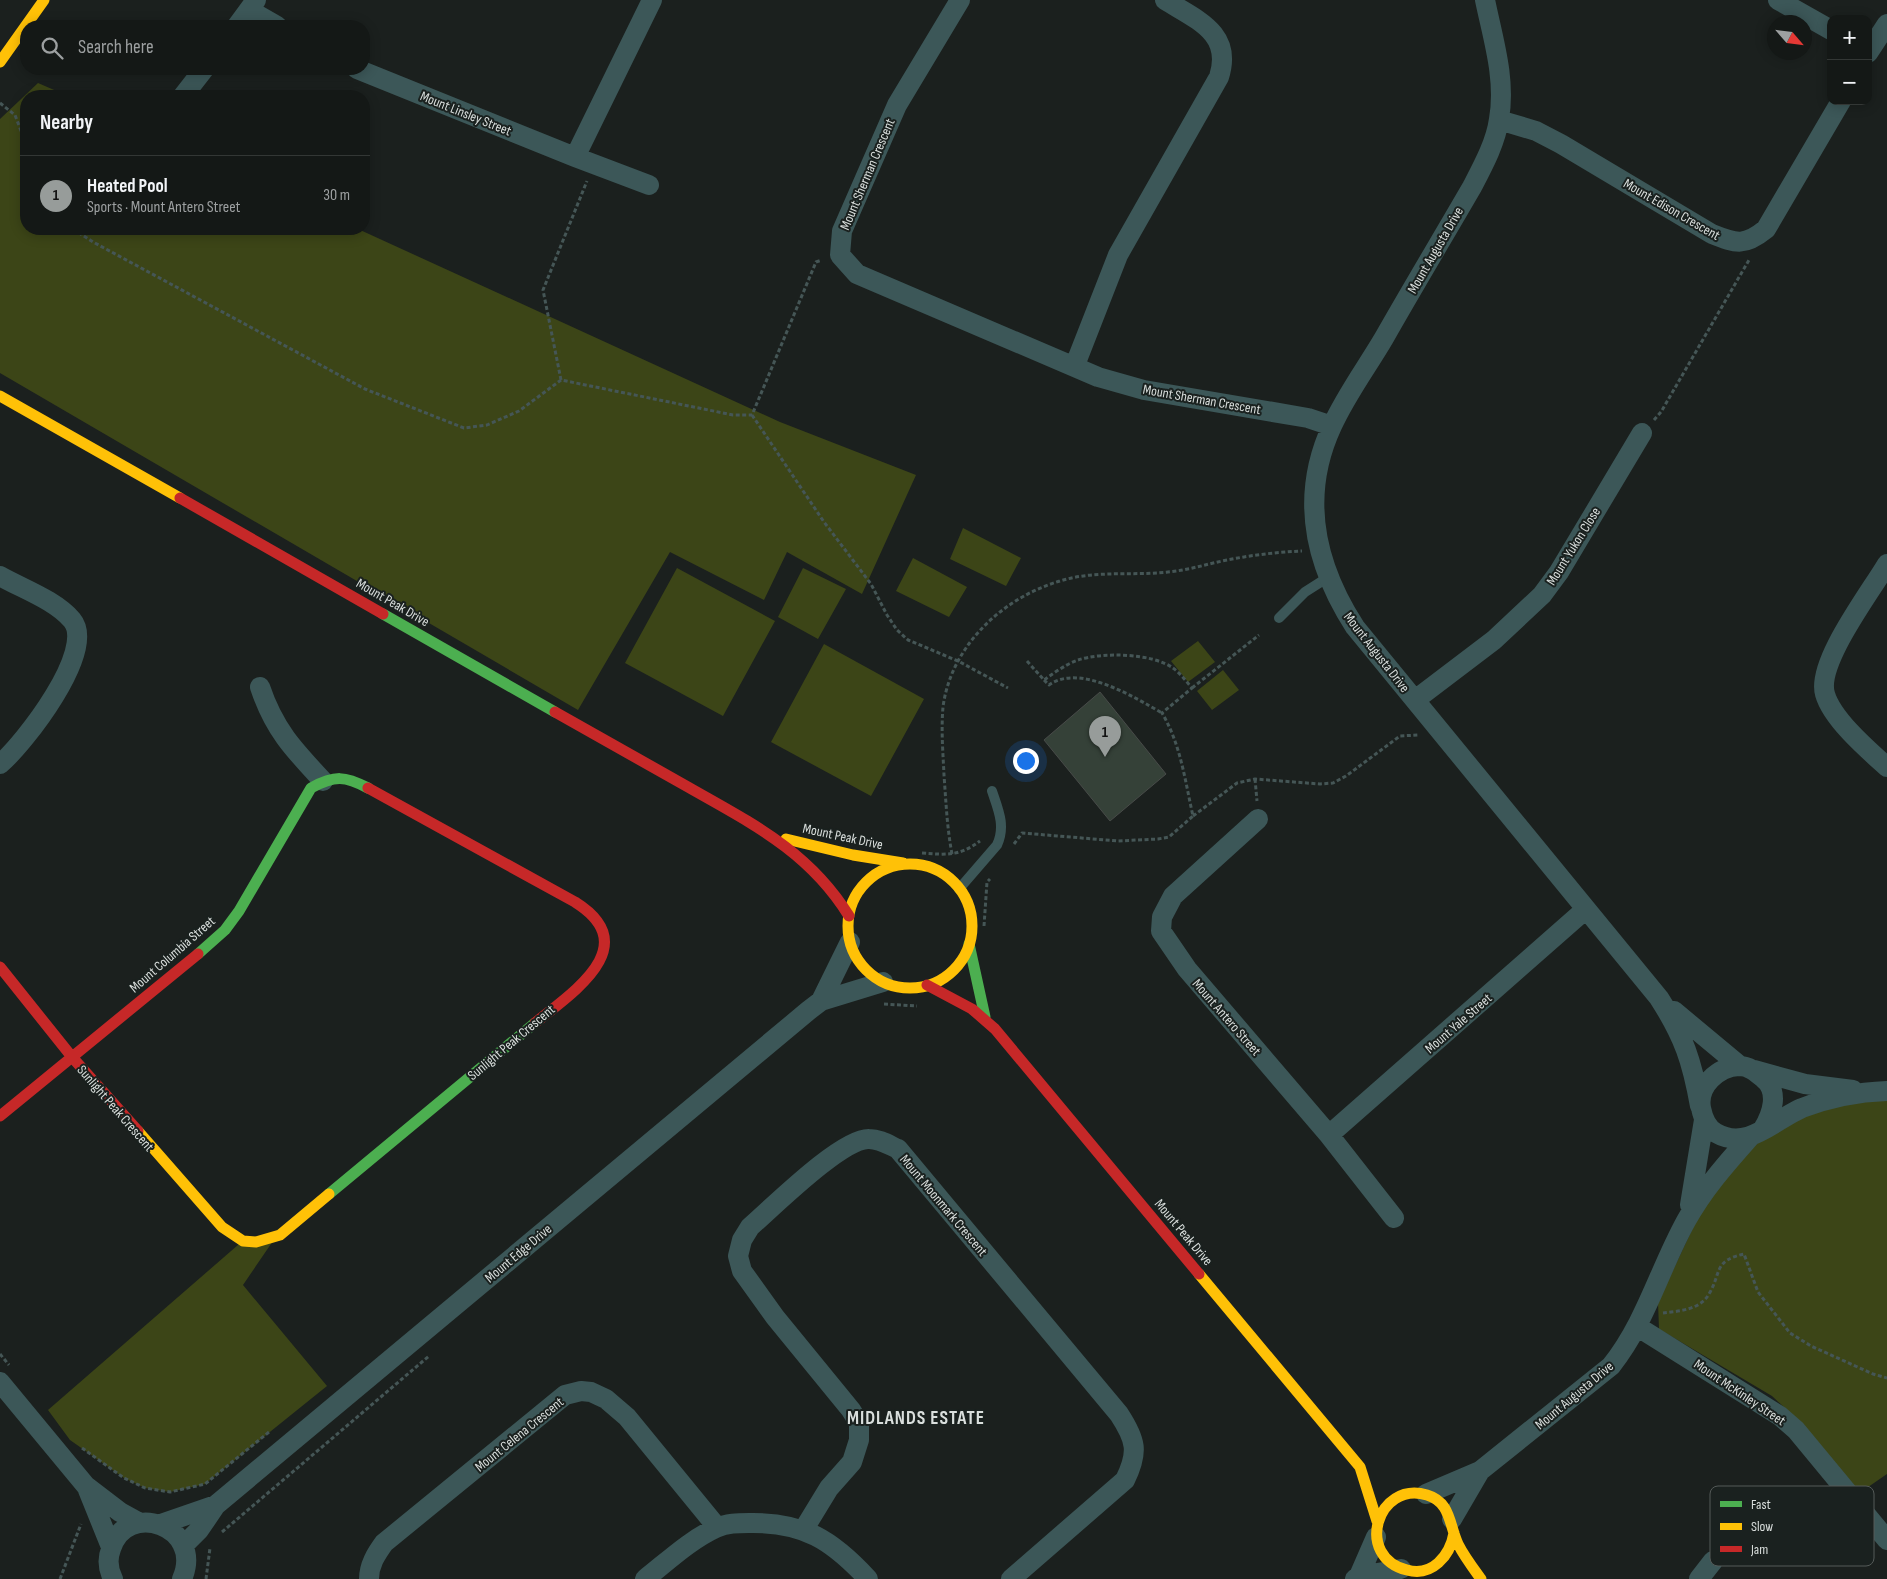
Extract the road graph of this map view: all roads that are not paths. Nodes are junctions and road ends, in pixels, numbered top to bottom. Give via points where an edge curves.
1 (44, 0) edge
2 (652, 0) edge
3 (960, 0) edge
4 (1165, 0) edge
5 (1485, 0) edge
6 (1778, 0) edge
7 (252, 5) edge
8 (30, 20) edge
9 (241, 20) edge
10 (270, 20) edge
11 (1887, 24) edge
12 (1827, 28) edge
13 (20, 34) edge
14 (1872, 46) edge
15 (0, 62) edge
16 (370, 74) edge
17 (199, 75) edge
18 (188, 90) edge
19 (1838, 105) edge
20 (1499, 120) junction
21 (584, 161) junction
22 (649, 185) dead end
23 (1075, 365) junction
24 (0, 396) edge
25 (1332, 426) junction
26 (1642, 433) road end
27 (1887, 564) edge
28 (0, 576) edge
29 (1321, 581) junction
30 (1279, 618) dead end
31 (260, 687) dead end
32 (1415, 700) junction
33 (0, 764) edge
34 (1887, 767) edge
35 (323, 781) junction
36 (992, 791) dead end
37 (1258, 819) dead end
38 (770, 834) junction
39 (910, 864) junction
40 (959, 889) junction
41 (1586, 909) junction
42 (849, 916) junction
43 (850, 942) junction
44 (969, 944) junction
45 (0, 967) edge
46 (883, 982) junction
47 (927, 985) junction
48 (1659, 998) junction
49 (821, 1001) junction
50 (985, 1017) junction
51 (72, 1057) junction
52 (1746, 1068) junction
53 (1878, 1092) edge
54 (1702, 1113) junction
55 (0, 1116) edge
56 (1757, 1133) junction
57 (1329, 1135) junction
58 (1394, 1218) dead end
59 (1685, 1222) junction
60 (1642, 1321) junction
61 (6, 1375) edge
62 (1360, 1467) junction
63 (1480, 1471) junction
64 (1377, 1476) dead end
65 (1393, 1484) dead end
66 (86, 1486) junction
67 (1842, 1486) edge
68 (1418, 1494) junction
69 (216, 1505) junction
70 (140, 1523) junction
71 (161, 1524) junction
72 (1874, 1524) edge
73 (1453, 1526) junction
74 (717, 1527) junction
75 (804, 1529) junction
76 (1377, 1529) junction
77 (1887, 1540) edge
78 (183, 1546) junction
79 (111, 1547) junction
80 (1711, 1566) edge
81 (1401, 1569) junction
82 (1421, 1571) junction
83 (108, 1576) edge
84 (1357, 1578) edge
85 (182, 1579) edge
86 (369, 1579) edge
87 (645, 1579) edge
88 (868, 1579) edge
89 (1011, 1579) edge
90 (1430, 1579) edge
91 (1481, 1579) edge
92 (1700, 1579) edge

1 - 8 street
2 - 21 street
3 - 23 street, Mount Sherman Crescent via 898,105 842,231 840,255 856,274
4 - 23 street via 1212,32 1220,42 1223,66 1118,256
5 - 20 street, Mount Augusta Drive via 1500,71
6 - 12 street
7 - 9 street
7 - 10 street
11 - 14 street
13 - 15 street
16 - 21 street, Mount Linsley Street
17 - 18 street
19 - 20 street, Mount Edison Crescent via 1766,229 1753,240 1743,243 1729,241 1704,229 1562,144 1536,131
20 - 25 street, Mount Augusta Drive via 1487,158 1472,187
21 - 22 street, Mount Linsley Street
23 - 25 street, Mount Sherman Crescent via 1098,377 1144,390 1308,418
24 - 38 street, Mount Peak Drive
25 - 29 street, Mount Augusta Drive via 1318,471 1314,520
26 - 32 street, Mount Yukon Close via 1542,595 1494,640
27 - 34 street via 1830,656 1824,676 1825,694 1836,715
28 - 33 street via 57,607 73,621 78,636 75,654 58,690 24,739
29 - 30 lane
29 - 32 street, Mount Augusta Drive
31 - 35 street via 268,712 288,744
32 - 41 street, Mount Augusta Drive
35 - 51 street, Mount Columbia Street via 311,788 225,930
35 - 51 street, Sunlight Peak Crescent via 338,777 351,779 485,850 582,907 599,921 604,936 604,955 595,970 585,982 280,1235 252,1244 238,1240 222,1227
36 - 40 lane via 1000,816 1001,836
37 - 57 street, Mount Antero Street via 1172,896 1162,917 1161,931 1187,969
38 - 39 street, Mount Peak Drive via 854,856
38 - 42 street, Mount Peak Drive via 809,862 826,880
39 - 40 street, Mount Peak Drive via 937,870
39 - 42 street, Mount Peak Drive via 893,866 870,879 854,900
40 - 44 street, Mount Peak Drive via 970,915
41 - 48 street, Mount Augusta Drive
41 - 57 street, Mount Yale Street
42 - 43 street, Mount Peak Drive
43 - 46 street, Mount Peak Drive via 862,965
43 - 49 street, Mount Edge Drive
44 - 47 street, Mount Peak Drive via 953,970
44 - 50 street, Mount Peak Drive
45 - 51 street, Sunlight Peak Crescent
46 - 47 street, Mount Peak Drive via 909,988
46 - 49 street, Mount Edge Drive
47 - 50 street, Mount Peak Drive
48 - 52 street, Mount Augusta Drive
48 - 54 street, Mount Augusta Drive via 1688,1050
49 - 69 street, Mount Edge Drive
50 - 62 street, Mount Peak Drive
51 - 55 street, Mount Columbia Street
52 - 53 street via 1805,1084
52 - 54 street via 1720,1071 1705,1086
52 - 56 street via 1766,1080 1773,1096 1772,1114
53 - 56 street via 1827,1100 1803,1108
54 - 56 street via 1712,1131 1724,1138 1737,1140
54 - 59 street, Mount Augusta Drive via 1694,1189
56 - 59 street, Mount Augusta Drive via 1713,1179
57 - 58 street, Mount Antero Street
59 - 60 street, Mount Augusta Drive
60 - 63 street, Mount Augusta Drive via 1610,1366
60 - 67 street, Mount McKinley Street via 1780,1416 1796,1430
61 - 66 street
62 - 64 street, Mount Peak Drive
62 - 76 street, Mount Peak Drive
63 - 68 street, Mount Augusta Drive
63 - 73 street, Mount Augusta Drive
65 - 68 street
66 - 70 street
66 - 79 street
68 - 73 street via 1439,1501
68 - 76 street via 1389,1503
69 - 71 street, Mount Edge Drive
69 - 78 street, Mount Edge Drive
70 - 71 street, Mount Edge Drive
70 - 79 street via 119,1534
71 - 78 street via 174,1533
72 - 77 street, Mount McKinley Street
73 - 82 street via 1453,1542 1444,1558
73 - 91 street
74 - 75 street via 759,1523
74 - 86 street, Mount Celena Crescent via 627,1417 606,1399 581,1391 564,1395 384,1543 375,1556
74 - 87 street via 696,1538
75 - 88 street via 843,1555
75 - 89 street, Mount Moonmark Crescent via 829,1488 852,1462 860,1440 859,1423 775,1317 742,1271 738,1256 750,1227 830,1158 849,1144 868,1139 898,1149 1119,1414 1134,1441 1134,1462 1125,1480
76 - 81 street, Mount Peak Drive via 1385,1557
76 - 84 street
78 - 85 street via 186,1563
79 - 83 street
80 - 92 street
81 - 82 street
81 - 84 street
82 - 90 street

